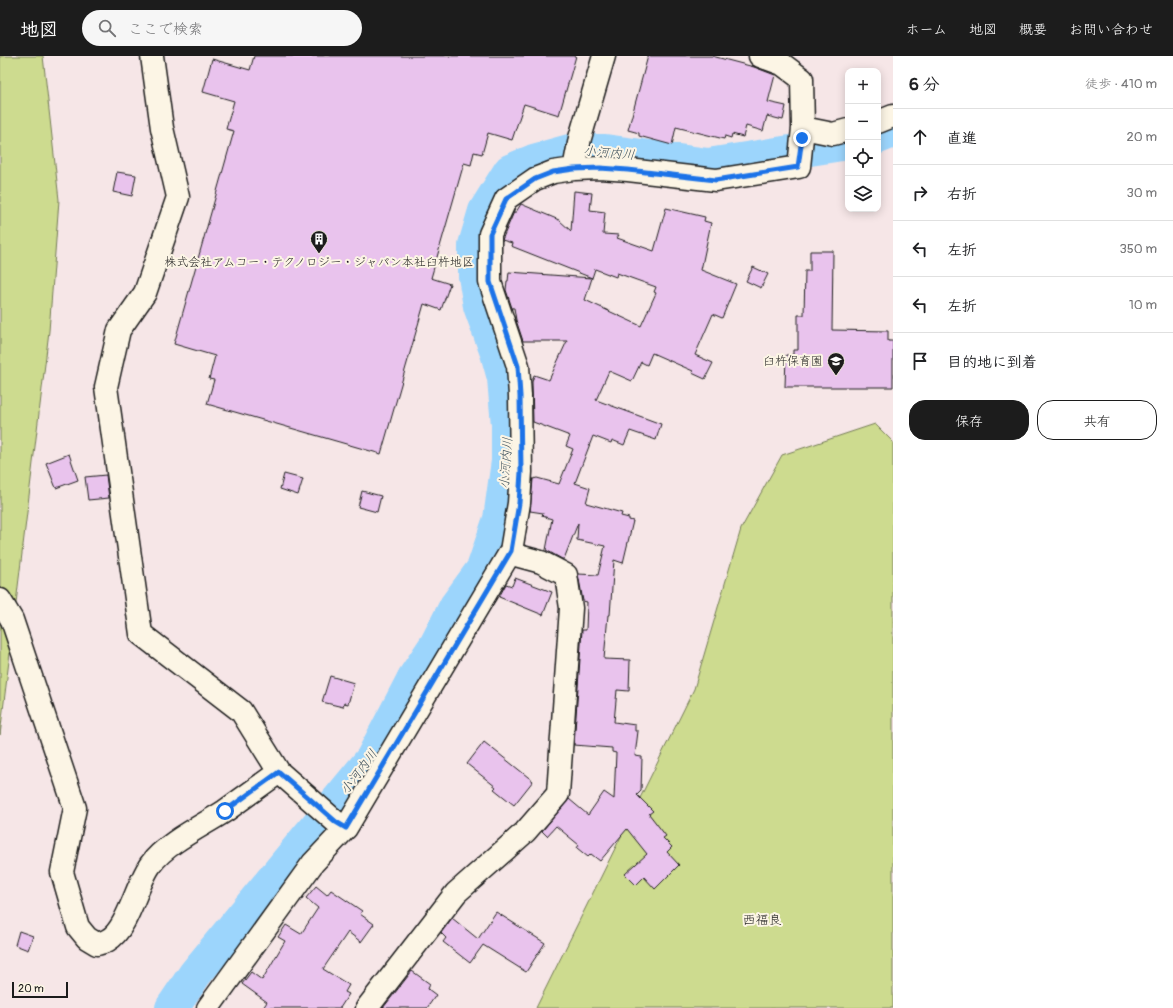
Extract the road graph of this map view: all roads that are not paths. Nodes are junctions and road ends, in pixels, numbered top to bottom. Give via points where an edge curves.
1 (152, 56) edge
2 (604, 56) edge
3 (760, 56) edge
4 (893, 116) edge
5 (881, 121) edge
6 (845, 131) edge
7 (802, 133) junction
8 (577, 155) junction
9 (511, 551) junction
10 (0, 600) edge
11 (279, 772) junction
12 (341, 825) junction
13 (208, 1008) edge
14 (367, 1008) edge

1 - 11 street via 162,128 178,197 145,293 119,330 106,387 141,634 241,711
2 - 8 street
3 - 7 street via 782,64 802,79
4 - 5 street
6 - 7 street via 833,134
7 - 8 street via 798,167 716,180 600,168
8 - 9 street via 506,199 490,234 490,282 518,366 520,396 521,472
9 - 12 street
9 - 14 street via 566,575 571,608 558,794 525,832 456,893
10 - 11 street via 12,620 75,808 62,872 78,927 86,938 97,944 109,940 123,922 150,864 158,855
11 - 12 street
12 - 13 street

